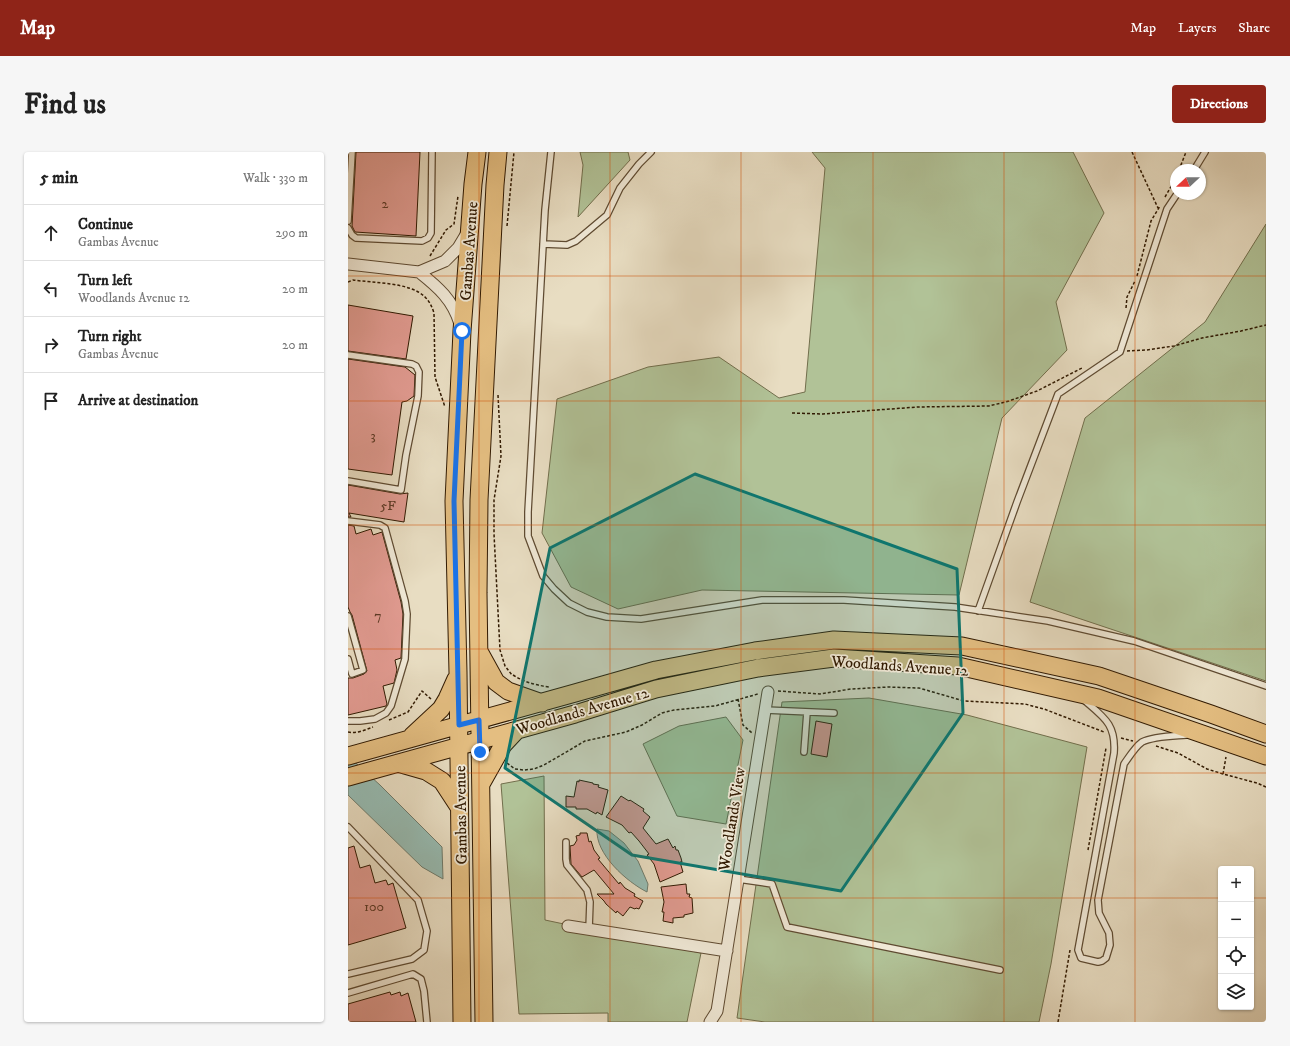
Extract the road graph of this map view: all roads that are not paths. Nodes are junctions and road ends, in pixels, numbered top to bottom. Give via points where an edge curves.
1 (352, 152) edge
2 (432, 152) edge
3 (477, 152) edge
4 (551, 152) edge
5 (651, 152) edge
6 (1205, 152) edge
7 (497, 154) edge
8 (1198, 164) edge
9 (1174, 200) edge
10 (348, 222) edge
11 (348, 228) edge
12 (469, 231) junction
13 (543, 244) junction
14 (348, 264) edge
15 (419, 272) junction
16 (462, 331) junction
17 (348, 355) edge
18 (348, 480) edge
19 (348, 521) edge
20 (978, 610) junction
21 (348, 616) edge
22 (479, 651) junction
23 (348, 659) edge
24 (458, 674) junction
25 (1266, 686) edge
26 (768, 692) road end
27 (1075, 692) junction
28 (542, 703) junction
29 (765, 710) junction
30 (807, 712) junction
31 (834, 713) dead end
32 (1216, 716) junction
33 (348, 720) edge
34 (479, 720) junction
35 (459, 725) junction
36 (517, 730) junction
37 (1199, 733) junction
38 (1266, 734) edge
39 (408, 739) junction
40 (480, 740) junction
41 (1228, 742) junction
42 (459, 745) junction
43 (804, 752) dead end
44 (348, 756) edge
45 (1266, 756) edge
46 (398, 763) junction
47 (348, 777) edge
48 (480, 785) junction
49 (460, 806) junction
50 (348, 827) edge
51 (566, 842) dead end
52 (738, 879) junction
53 (568, 926) dead end
54 (589, 929) junction
55 (727, 951) junction
56 (1000, 970) dead end
57 (348, 974) edge
58 (348, 993) edge
59 (718, 1017) edge
60 (427, 1022) edge
61 (462, 1022) edge
62 (484, 1022) edge
63 (710, 1022) edge

1 - 10 lane
2 - 11 lane via 431,233 428,238 356,238
3 - 12 main road, Gambas Avenue
4 - 13 lane
5 - 13 lane via 620,188 606,215 576,241 567,246
6 - 8 lane
7 - 22 main road, Gambas Avenue via 479,500
9 - 20 lane via 1167,209 1120,352 1058,394
12 - 15 street via 458,248 445,261
12 - 16 main road, Gambas Avenue
13 - 20 lane via 528,536 543,576 569,603 587,612 607,617 641,620 762,600 844,600
14 - 15 street
15 - 16 street via 444,293 457,314
16 - 24 main road, Gambas Avenue via 454,501
17 - 18 lane via 412,364 419,372 418,396 401,490
19 - 33 lane via 380,525 385,528 407,614 405,659 391,706 386,713 375,719
20 - 25 lane via 1048,621 1134,641
21 - 23 lane via 363,670 352,674
22 - 28 main road via 496,682 508,691
22 - 34 main road, Gambas Avenue
24 - 35 main road, Gambas Avenue
24 - 39 main road via 441,709
26 - 29 street, Woodlands View
27 - 36 main road, Woodlands Avenue 12 via 958,666 834,658 758,668 656,689
27 - 37 main road, Woodlands Avenue 12
27 - 37 lane via 1104,717 1114,736 1114,753 1078,950 1081,958 1102,961 1106,958 1110,945 1109,933 1099,913 1098,900 1124,764 1142,743
28 - 32 main road, Woodlands Avenue 12 via 656,670 755,651 834,640 962,646 1099,676
28 - 34 main road, Woodlands Avenue 12
29 - 30 lane
29 - 52 street, Woodlands View
30 - 31 lane
30 - 43 lane
32 - 38 main road, Woodlands Avenue 12
32 - 41 main road
34 - 35 main road, Woodlands Avenue 12
34 - 40 main road, Gambas Avenue
35 - 39 main road, Woodlands Avenue 12
35 - 42 main road, Gambas Avenue
36 - 40 main road, Woodlands Avenue 12
36 - 48 main road via 503,745
37 - 41 main road, Woodlands Avenue 12
39 - 44 main road, Woodlands Avenue 12
40 - 42 main road, Woodlands Avenue 12
40 - 48 main road, Gambas Avenue
41 - 45 main road, Woodlands Avenue 12
42 - 46 main road, Woodlands Avenue 12
42 - 49 main road, Gambas Avenue
46 - 47 main road, Woodlands Avenue 12
46 - 49 main road via 426,771 442,781
48 - 62 main road, Gambas Avenue
49 - 61 main road, Gambas Avenue
50 - 57 lane via 418,900 427,932 424,950 412,958
51 - 54 lane via 567,865 587,890 590,902
52 - 55 street, Woodlands View
52 - 56 lane via 772,884 787,926
53 - 54 street
54 - 55 street
55 - 59 street, Woodlands View
58 - 60 lane via 413,974 421,979
59 - 63 street, Woodlands View

